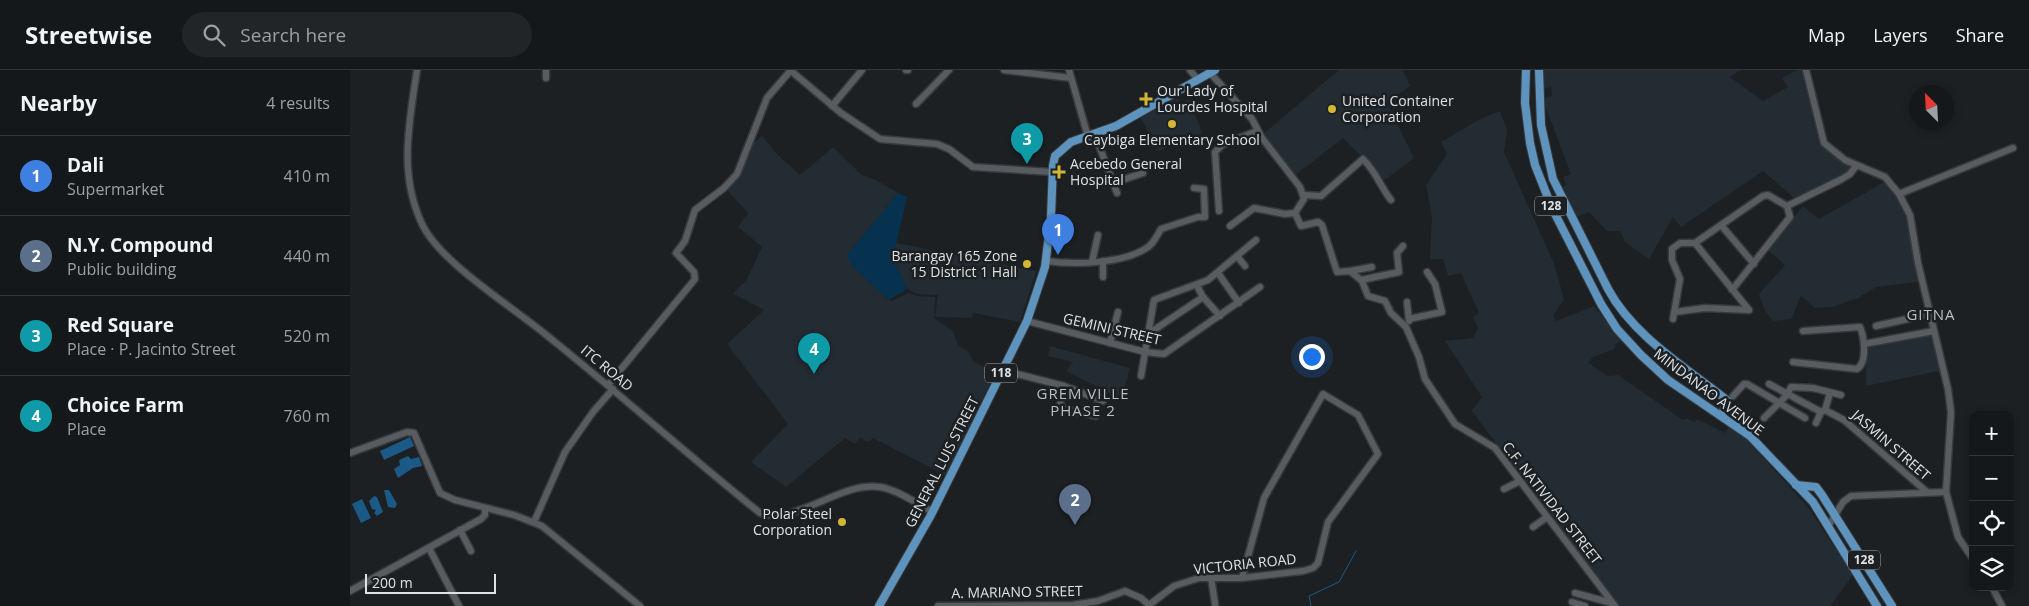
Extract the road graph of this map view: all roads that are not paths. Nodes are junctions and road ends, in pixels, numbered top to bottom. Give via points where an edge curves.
1 (417, 70) edge
2 (546, 70) edge
3 (791, 70) edge
4 (862, 70) edge
5 (949, 70) edge
6 (1004, 70) edge
7 (1068, 70) edge
8 (1190, 70) edge
9 (1806, 70) edge
10 (1526, 71) edge
11 (1539, 71) edge
12 (1037, 72) edge
13 (1213, 72) edge
14 (546, 78) dead end
15 (1071, 78) junction
16 (1198, 80) junction
17 (916, 104) dead end
18 (832, 106) junction
19 (1257, 131) junction
20 (1091, 136) junction
21 (2013, 148) dead end
22 (1856, 166) junction
23 (1052, 172) junction
24 (1143, 172) dead end
25 (1113, 183) junction
26 (1194, 188) dead end
27 (1117, 193) dead end
28 (1899, 194) junction
29 (1304, 195) junction
30 (1391, 200) dead end
31 (1787, 206) junction
32 (1220, 211) dead end
33 (1295, 213) junction
34 (1721, 225) junction
35 (1230, 226) dead end
36 (1098, 235) dead end
37 (1256, 240) dead end
38 (1695, 243) junction
39 (1403, 246) dead end
40 (1237, 256) junction
41 (1046, 261) junction
42 (1103, 261) junction
43 (1092, 262) junction
44 (1754, 264) junction
45 (1245, 266) dead end
46 (1372, 267) dead end
47 (1350, 270) junction
48 (1427, 272) dead end
49 (1218, 273) junction
50 (1103, 277) dead end
51 (1361, 280) junction
52 (1197, 286) junction
53 (1260, 287) dead end
54 (1732, 290) junction
55 (1202, 297) junction
56 (1407, 302) dead end
57 (1240, 303) junction
58 (1118, 312) dead end
59 (1930, 314) junction
60 (1220, 316) junction
61 (1631, 318) junction
62 (1409, 319) junction
63 (1027, 321) junction
64 (1876, 326) dead end
65 (1406, 327) junction
66 (1617, 329) junction
67 (1803, 331) dead end
68 (1934, 331) junction
69 (1148, 334) junction
70 (1110, 343) junction
71 (1864, 344) junction
72 (1145, 352) junction
73 (1793, 362) dead end
74 (1002, 370) junction
75 (1141, 376) dead end
76 (1769, 384) dead end
77 (1064, 386) junction
78 (610, 387) junction
79 (1830, 393) junction
80 (1787, 395) junction
81 (1841, 395) dead end
82 (1731, 399) junction
83 (1103, 401) dead end
84 (1778, 404) junction
85 (1823, 411) junction
86 (1096, 416) dead end
87 (1722, 416) junction
88 (1764, 418) dead end
89 (1805, 418) dead end
90 (1816, 424) dead end
91 (350, 453) edge
92 (1520, 481) junction
93 (1796, 485) junction
94 (1504, 488) dead end
95 (1927, 492) junction
96 (1946, 492) junction
97 (485, 508) junction
98 (932, 512) junction
99 (1836, 514) junction
100 (1547, 517) junction
101 (534, 522) junction
102 (1829, 525) junction
103 (1533, 527) dead end
104 (460, 530) junction
105 (429, 548) junction
106 (472, 551) dead end
107 (1969, 553) edge
108 (1872, 574) junction
109 (1211, 577) junction
110 (1242, 578) junction
111 (1862, 580) junction
112 (1994, 591) edge
113 (350, 592) edge
114 (1575, 593) dead end
115 (1572, 602) dead end
116 (1215, 604) dead end
117 (1614, 604) edge
118 (1150, 605) edge
119 (459, 606) edge
120 (640, 606) edge
121 (879, 606) edge
122 (938, 606) edge
123 (1585, 606) edge
124 (1877, 606) edge
125 (1892, 606) edge
126 (2002, 606) edge

1 - 78 street, ITC ROAD via 406,147 408,184 428,233 450,260
2 - 14 street
3 - 18 street
3 - 78 street via 767,98 737,174 695,210 685,241 676,252 694,272 695,279
4 - 18 street
5 - 17 street
6 - 12 street
7 - 15 street
8 - 16 street
9 - 22 street via 1824,143
10 - 11 main road
10 - 66 main road, MINDANAO AVENUE / 128 via 1525,103 1530,143 1540,180
11 - 61 main road, MINDANAO AVENUE / 128 via 1541,124 1546,157 1555,185 1612,297
12 - 15 street
13 - 16 main road, GENERAL LUIS STREET / 118
13 - 19 street via 1252,119
15 - 20 street
16 - 20 main road, GENERAL LUIS STREET / 118 via 1127,120
18 - 23 street via 880,139 937,144 973,167
19 - 29 street
19 - 32 street via 1222,145 1215,152
20 - 23 main road, GENERAL LUIS STREET / 118 via 1061,149 1055,156
20 - 25 street
21 - 28 street
22 - 28 street via 1885,177
22 - 31 street via 1842,179
23 - 41 main road, GENERAL LUIS STREET / 118
24 - 25 street
25 - 27 street
26 - 42 street via 1204,189 1204,218 1166,226 1144,250
28 - 59 street via 1913,226
29 - 30 street via 1321,196 1363,159 1376,172
29 - 33 street via 1304,202
31 - 34 street via 1768,195 1763,196
31 - 44 street via 1791,213 1788,221
33 - 35 street via 1254,208
33 - 47 street via 1301,226 1321,224 1336,271
34 - 38 street
34 - 44 street
36 - 43 street
37 - 40 street
38 - 54 street
38 - 54 street via 1676,244 1670,254 1680,275 1674,315 1705,308 1749,310
39 - 51 street via 1397,253 1400,272
40 - 45 street
40 - 49 street
41 - 43 street
41 - 63 main road, GENERAL LUIS STREET / 118
42 - 43 street
42 - 50 street
44 - 54 street
46 - 47 street
47 - 51 street, C.F. NATIVIDAD STREET
48 - 62 street via 1434,282 1442,312
49 - 52 street
49 - 57 street
51 - 65 street, C.F. NATIVIDAD STREET via 1367,295 1385,301 1391,313
52 - 55 street
52 - 69 street via 1154,300
53 - 57 street, GEMINI STREET
55 - 60 street
55 - 69 street
56 - 62 street
57 - 60 street, GEMINI STREET
58 - 70 street
59 - 64 street
59 - 68 street
60 - 72 street, GEMINI STREET via 1164,354
61 - 66 main road
61 - 82 main road, MINDANAO AVENUE / 128 via 1668,355
62 - 65 street
63 - 70 street, GEMINI STREET
63 - 74 main road, GENERAL LUIS STREET / 118
65 - 92 street, C.F. NATIVIDAD STREET via 1425,379 1455,424 1495,448
66 - 87 main road, MINDANAO AVENUE / 128 via 1668,380
67 - 71 street via 1859,326
68 - 71 street
68 - 96 street via 1951,412
69 - 72 street
70 - 72 street, GEMINI STREET
71 - 73 street via 1862,362 1857,369
72 - 75 street
74 - 77 street
74 - 98 main road, GENERAL LUIS STREET / 118
76 - 80 street, JASMIN STREET
77 - 83 street
77 - 86 street via 1060,405 1064,409
78 - 98 street, ITC ROAD via 760,512 779,516 854,489 870,487 886,488
78 - 101 street via 565,452
79 - 80 street via 1791,387
79 - 81 street
79 - 85 street
80 - 84 street
80 - 85 street, JASMIN STREET
82 - 84 street via 1747,384
82 - 87 main road
84 - 88 street
84 - 89 street
85 - 90 street
85 - 95 street, JASMIN STREET via 1844,420
87 - 93 main road, MINDANAO AVENUE / 128 via 1750,436
91 - 97 street via 407,432 414,433 440,493
92 - 94 street
92 - 100 street, C.F. NATIVIDAD STREET
93 - 99 main road, 128 via 1816,487
93 - 102 main road, MINDANAO AVENUE / 128
95 - 96 street
95 - 99 street via 1851,496
96 - 107 street via 1958,537
97 - 101 street
97 - 104 street via 484,517
98 - 121 main road, GENERAL LUIS STREET / 118
99 - 102 street
99 - 108 main road, 128
100 - 103 street
100 - 117 street, C.F. NATIVIDAD STREET
101 - 120 street
102 - 111 main road, MINDANAO AVENUE / 128
104 - 105 street
104 - 106 street
105 - 113 street
105 - 119 street
108 - 111 main road
108 - 125 main road, 128
109 - 110 street, VICTORIA ROAD
109 - 116 street
109 - 118 street, VICTORIA ROAD via 1174,586
110 - 110 street, VICTORIA ROAD via 1313,568 1318,563 1328,522 1378,454 1358,415 1323,394 1264,498
111 - 124 main road, MINDANAO AVENUE / 128
112 - 126 street
114 - 117 street
115 - 123 street
118 - 122 street, A. MARIANO STREET via 1125,591 1098,601 1073,605

